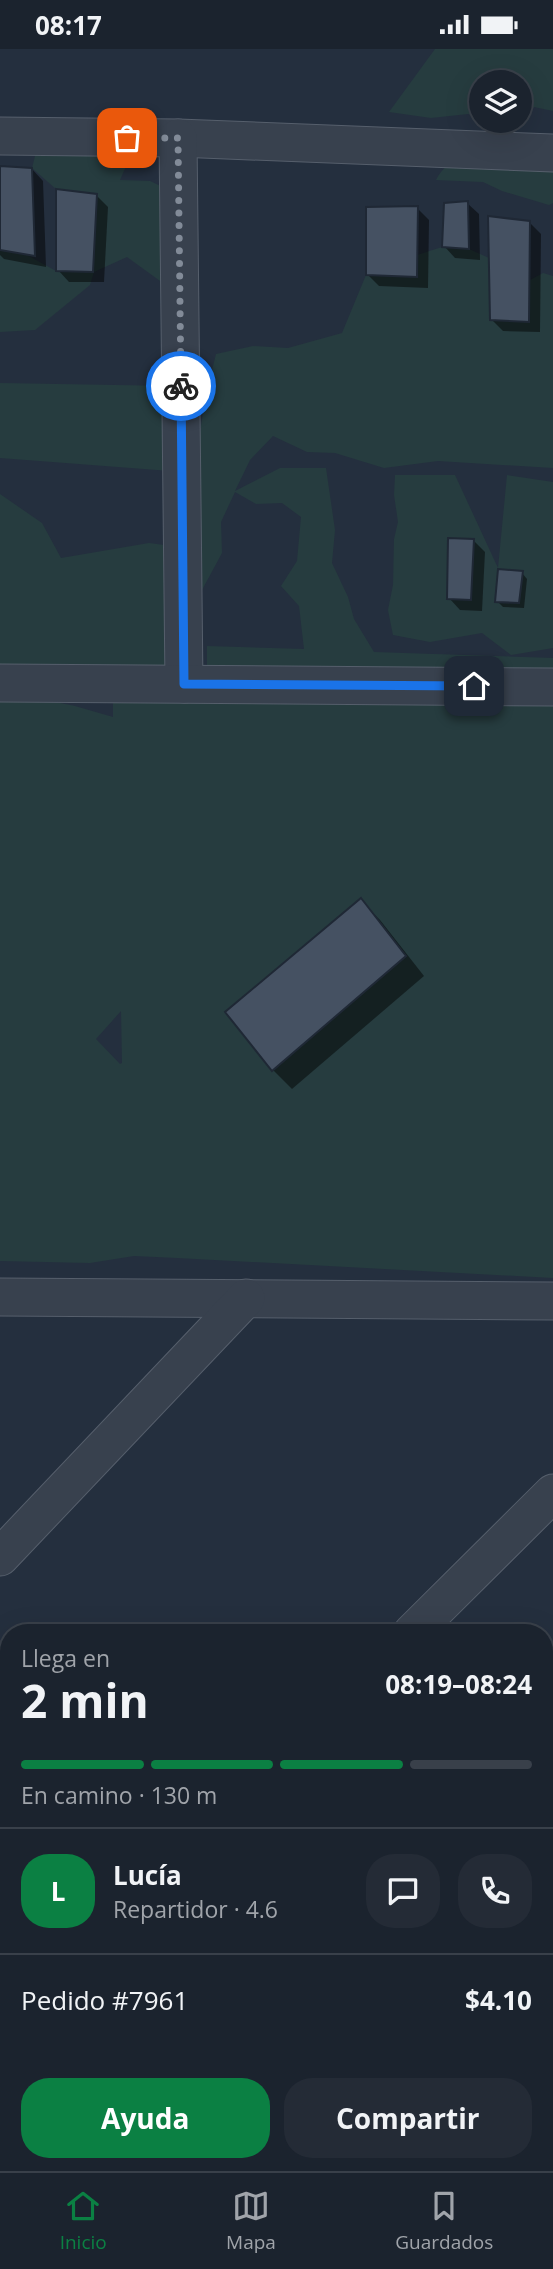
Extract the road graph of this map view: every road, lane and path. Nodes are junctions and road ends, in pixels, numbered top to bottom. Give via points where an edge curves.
1 (0, 135) edge
2 (178, 138) junction
3 (553, 153) edge
4 (0, 683) edge
5 (184, 684) junction
6 (553, 687) edge
7 (0, 1297) edge
8 (246, 1299) junction
9 (553, 1301) edge
10 (553, 1493) edge
11 (0, 1557) edge
12 (421, 1624) edge

1 - 2 street
2 - 3 street
2 - 5 street
4 - 5 street
5 - 6 street
7 - 8 street
8 - 9 street
8 - 11 street
10 - 12 street

